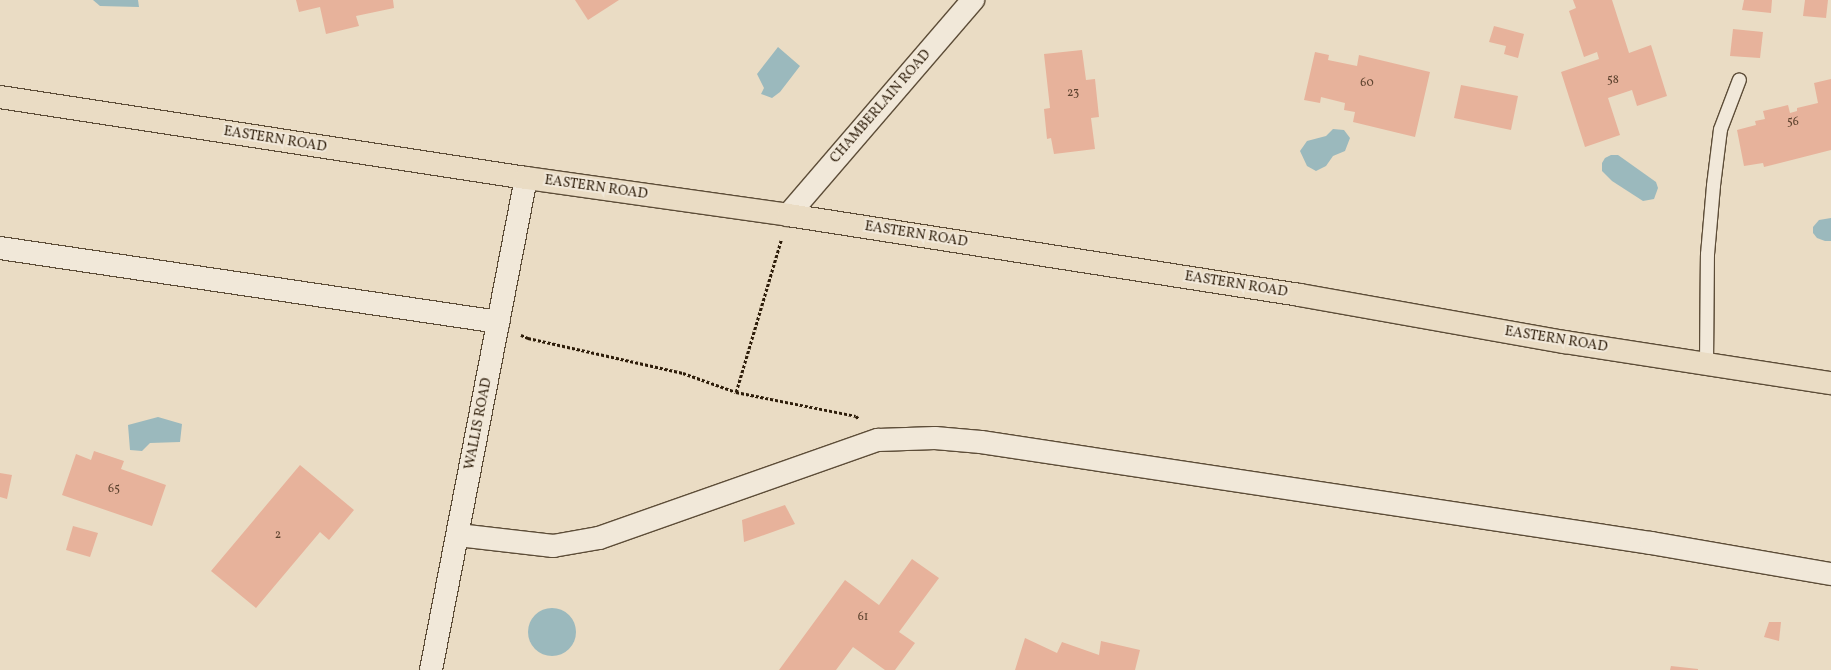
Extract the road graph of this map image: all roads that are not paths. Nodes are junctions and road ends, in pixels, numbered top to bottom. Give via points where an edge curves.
1 (974, 0) edge
2 (1738, 79) dead end
3 (0, 98) edge
4 (526, 178) junction
5 (788, 215) junction
6 (0, 248) edge
7 (499, 322) junction
8 (1706, 364) junction
9 (1831, 383) edge
10 (458, 535) junction
11 (1831, 574) edge
12 (431, 670) edge

1 - 5 street, CHAMBERLAIN ROAD
2 - 8 lane via 1720,129 1713,185 1707,254
3 - 4 main road, EASTERN ROAD
4 - 5 main road, EASTERN ROAD
4 - 7 street, WALLIS ROAD
5 - 8 main road, EASTERN ROAD via 1300,295
6 - 7 street
7 - 10 street, WALLIS ROAD
8 - 9 main road, EASTERN ROAD
10 - 11 street via 553,546 599,538 878,440 935,438 980,442 1651,543
10 - 12 street, WALLIS ROAD

